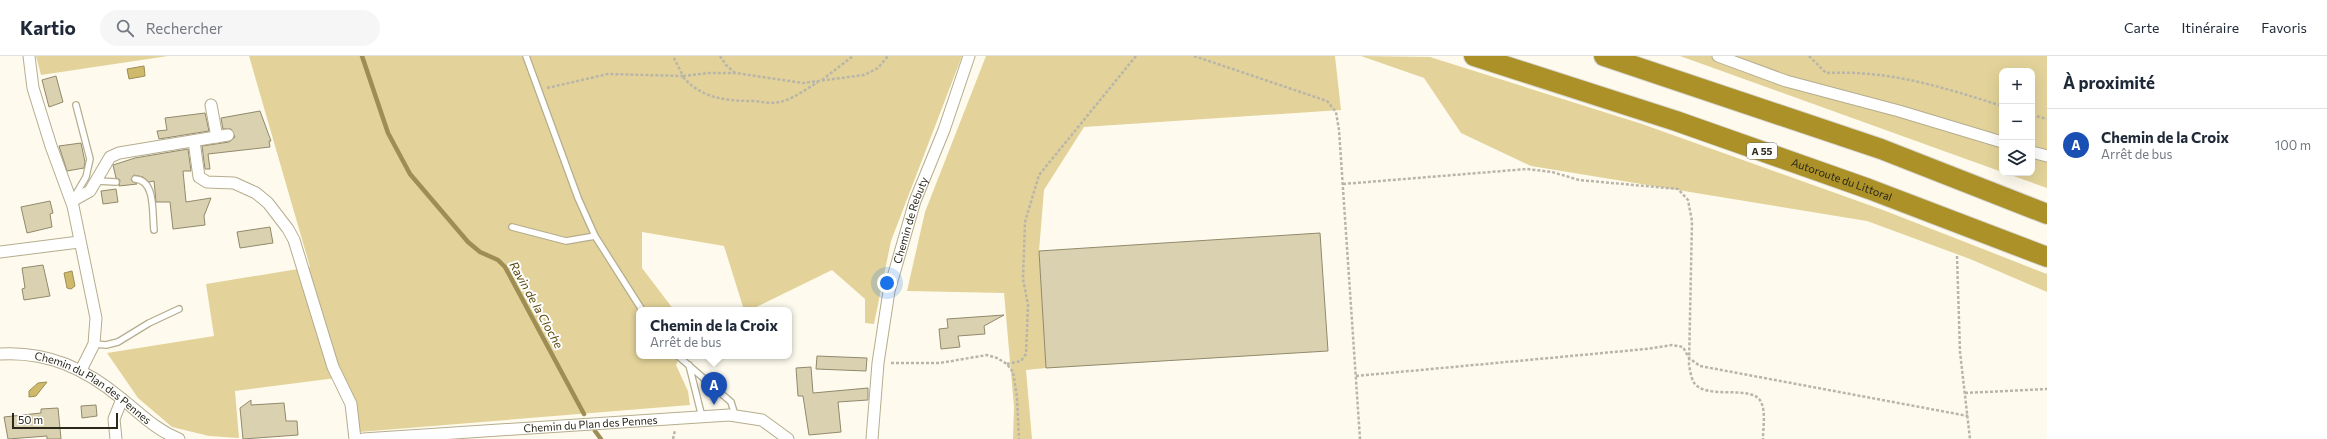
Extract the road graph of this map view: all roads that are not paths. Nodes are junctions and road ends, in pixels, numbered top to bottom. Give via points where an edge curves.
1 (29, 56) edge
2 (526, 56) edge
3 (969, 56) edge
4 (1474, 56) edge
5 (1604, 56) edge
6 (1718, 56) edge
7 (76, 105) dead end
8 (211, 105) dead end
9 (194, 141) junction
10 (1999, 141) edge
11 (1880, 149) junction
12 (2035, 153) edge
13 (2047, 156) edge
14 (134, 179) dead end
15 (97, 181) junction
16 (116, 182) dead end
17 (72, 200) junction
18 (2047, 204) edge
19 (2047, 214) edge
20 (512, 227) dead end
21 (154, 230) dead end
22 (595, 236) junction
23 (79, 242) junction
24 (0, 252) edge
25 (2047, 257) edge
26 (640, 307) edge
27 (179, 308) dead end
28 (94, 344) junction
29 (0, 354) edge
30 (682, 359) edge
31 (689, 365) junction
32 (81, 370) junction
33 (122, 399) junction
34 (735, 416) junction
35 (702, 417) junction
36 (499, 435) edge
37 (116, 439) edge
38 (179, 439) edge
39 (355, 439) edge
40 (363, 439) edge
41 (788, 439) edge
42 (872, 439) edge

1 - 17 street via 36,95 51,146
2 - 22 lane via 578,198
3 - 42 street, Chemin de Rebuty via 911,216 889,291 878,363
4 - 25 highway, Autoroute du Littoral / A 55 via 1676,121 1870,189
5 - 11 highway
6 - 10 street via 1786,81
7 - 17 lane via 90,159 86,177
8 - 9 street via 222,136
9 - 15 street via 119,152 110,157
9 - 39 street via 197,174 202,180 212,183 234,183 256,193 277,214 294,240 333,367 351,404
11 - 18 highway
11 - 19 highway
12 - 13 street
14 - 21 lane via 144,181 149,187
15 - 16 lane
15 - 17 street via 87,194
17 - 23 street
20 - 22 lane via 566,242
22 - 26 lane
23 - 24 street
23 - 28 street via 96,318
27 - 28 lane via 118,342
28 - 32 street
29 - 32 street, Chemin du Plan des Pennes via 34,354
30 - 31 lane
31 - 34 lane via 731,402
31 - 35 lane
32 - 33 street, Chemin du Plan des Pennes
33 - 37 street via 114,418
33 - 38 street, Chemin du Plan des Pennes via 156,427
34 - 35 street, Chemin du Plan des Pennes
34 - 41 street, Chemin du Plan des Pennes via 762,420
35 - 36 street, Chemin du Plan des Pennes
36 - 40 street, Chemin du Plan des Pennes

